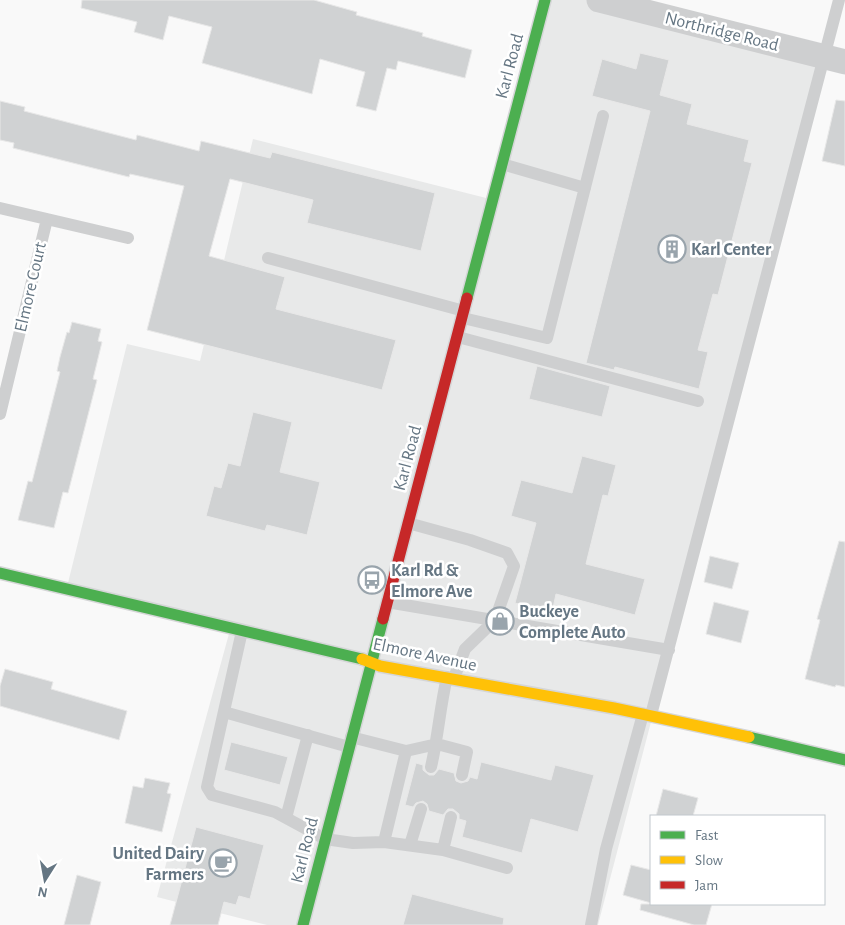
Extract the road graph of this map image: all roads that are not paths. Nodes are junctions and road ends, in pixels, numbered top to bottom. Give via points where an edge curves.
1 (545, 0) edge
2 (599, 0) edge
3 (839, 0) edge
4 (834, 60) edge
5 (603, 116) dead end
6 (502, 164) junction
7 (585, 188) junction
8 (0, 208) edge
9 (47, 219) junction
10 (128, 238) dead end
11 (268, 258) dead end
12 (464, 315) junction
13 (458, 337) junction
14 (698, 401) dead end
15 (0, 414) edge
16 (408, 523) junction
17 (0, 573) edge
18 (387, 602) junction
19 (495, 620) junction
20 (242, 631) junction
21 (669, 650) junction
22 (371, 662) junction
23 (450, 678) junction
24 (224, 712) junction
25 (647, 714) junction
26 (308, 735) junction
27 (350, 742) junction
28 (437, 744) junction
29 (406, 751) junction
30 (845, 760) edge
31 (431, 767) dead end
32 (462, 775) dead end
33 (421, 809) dead end
34 (451, 817) dead end
35 (286, 818) junction
36 (325, 839) junction
37 (384, 842) junction
38 (410, 845) junction
39 (443, 850) junction
40 (507, 868) dead end
41 (303, 925) edge
42 (591, 925) edge

1 - 6 main road, Karl Road
2 - 4 street, Northridge Road
3 - 4 lane
4 - 21 lane
5 - 7 lane
6 - 7 lane
6 - 12 main road, Karl Road
7 - 12 lane via 547,338
8 - 9 lane
9 - 10 lane
9 - 15 lane, Elmore Court
11 - 12 lane
12 - 13 main road, Karl Road
13 - 14 lane
13 - 16 main road, Karl Road
16 - 18 main road, Karl Road
16 - 19 lane via 507,553 514,566
17 - 20 main road, Elmore Avenue
18 - 19 lane
18 - 22 main road, Karl Road
19 - 21 lane
19 - 23 lane via 465,649
20 - 22 main road, Elmore Avenue
20 - 24 lane
21 - 25 lane
22 - 23 main road, Elmore Avenue
22 - 27 main road, Karl Road
23 - 25 main road, Elmore Avenue
23 - 28 lane via 440,704
24 - 26 lane
24 - 35 lane via 207,787 212,795
25 - 30 main road, Elmore Avenue
25 - 42 lane via 606,849
26 - 27 lane
26 - 35 lane
27 - 29 lane
27 - 36 main road, Karl Road
28 - 29 lane
28 - 31 lane
28 - 32 lane via 467,752
29 - 37 lane
33 - 38 lane
34 - 39 lane
35 - 36 lane
36 - 37 lane via 353,843
36 - 41 main road, Karl Road
37 - 38 lane
38 - 39 lane
39 - 40 lane

